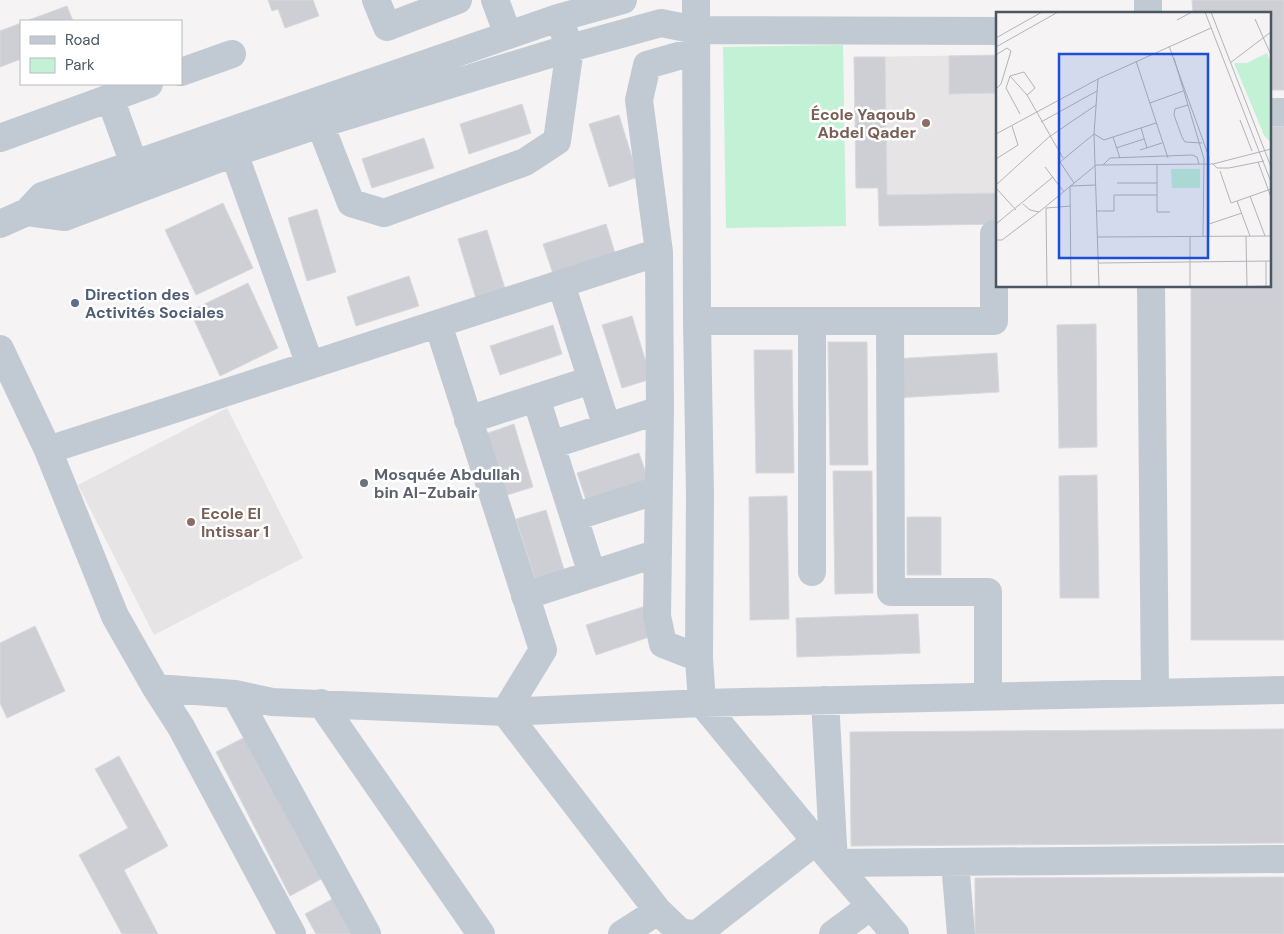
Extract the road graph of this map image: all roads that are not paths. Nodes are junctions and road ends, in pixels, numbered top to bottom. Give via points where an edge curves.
1 (376, 0) edge
2 (458, 0) edge
3 (495, 0) edge
4 (622, 0) edge
5 (696, 0) edge
6 (558, 18) junction
7 (996, 31) edge
8 (508, 35) junction
9 (696, 40) junction
10 (570, 48) junction
11 (232, 54) dead end
12 (182, 72) edge
13 (146, 85) edge
14 (110, 98) junction
15 (320, 124) junction
16 (0, 138) edge
17 (234, 153) junction
18 (134, 164) junction
19 (27, 212) junction
20 (0, 224) edge
21 (994, 234) dead end
22 (659, 252) junction
23 (561, 284) junction
24 (1151, 288) edge
25 (697, 321) junction
26 (812, 321) junction
27 (890, 321) junction
28 (438, 324) junction
29 (0, 349) edge
30 (310, 365) junction
31 (591, 380) junction
32 (536, 398) junction
33 (660, 410) junction
34 (468, 420) junction
35 (607, 427) junction
36 (551, 445) junction
37 (48, 450) junction
38 (658, 490) junction
39 (574, 517) junction
40 (658, 553) junction
41 (812, 572) dead end
42 (592, 574) junction
43 (525, 596) junction
44 (699, 658) junction
45 (156, 688) junction
46 (1284, 690) edge
47 (1155, 693) junction
48 (235, 694) junction
49 (988, 696) junction
50 (825, 700) junction
51 (321, 703) junction
52 (702, 703) junction
53 (505, 712) junction
54 (816, 841) junction
55 (1284, 859) edge
56 (955, 862) junction
57 (834, 863) junction
58 (871, 906) junction
59 (658, 910) junction
60 (292, 934) edge
61 (367, 934) edge
62 (481, 934) edge
63 (622, 934) edge
64 (693, 934) edge
65 (697, 934) edge
66 (833, 934) edge
67 (895, 934) edge
68 (961, 934) edge

1 - 2 street via 387,27
3 - 8 street
4 - 6 street
5 - 9 street
6 - 8 street
6 - 10 street
7 - 9 street
8 - 18 street
9 - 10 street via 661,23
9 - 22 street via 647,65 639,100
9 - 25 street
10 - 15 street
10 - 15 street via 557,141 525,162 384,213 351,203
11 - 12 street
13 - 14 street
14 - 16 street
14 - 18 street
15 - 17 street
17 - 19 street via 65,217
17 - 30 street
18 - 19 street via 42,196
19 - 20 street
21 - 27 street via 994,320
22 - 23 street
22 - 33 street
23 - 28 street
23 - 31 street
24 - 47 street
25 - 26 street
25 - 44 street
26 - 27 street
26 - 41 street
27 - 49 street via 891,592 988,592
28 - 30 street
28 - 34 street
29 - 37 street
30 - 37 street
31 - 32 street
31 - 35 street
32 - 34 street
32 - 36 street
33 - 35 street
33 - 38 street
34 - 43 street
35 - 36 street
36 - 39 street
37 - 45 street via 114,616
38 - 39 street
38 - 40 street
39 - 42 street
40 - 42 street
40 - 44 street via 657,616 664,644
42 - 43 street
43 - 53 street via 542,650
44 - 52 street
45 - 48 street
45 - 60 street
46 - 47 street
47 - 49 street
48 - 51 street via 272,702
48 - 61 street
49 - 50 street
50 - 52 street
50 - 57 street
51 - 53 street
51 - 62 street
52 - 53 street
52 - 54 street
53 - 59 street
54 - 57 street
54 - 65 street
55 - 56 street
56 - 57 street
56 - 68 street
57 - 58 street
58 - 66 street
58 - 67 street
59 - 63 street
59 - 64 street via 680,932

